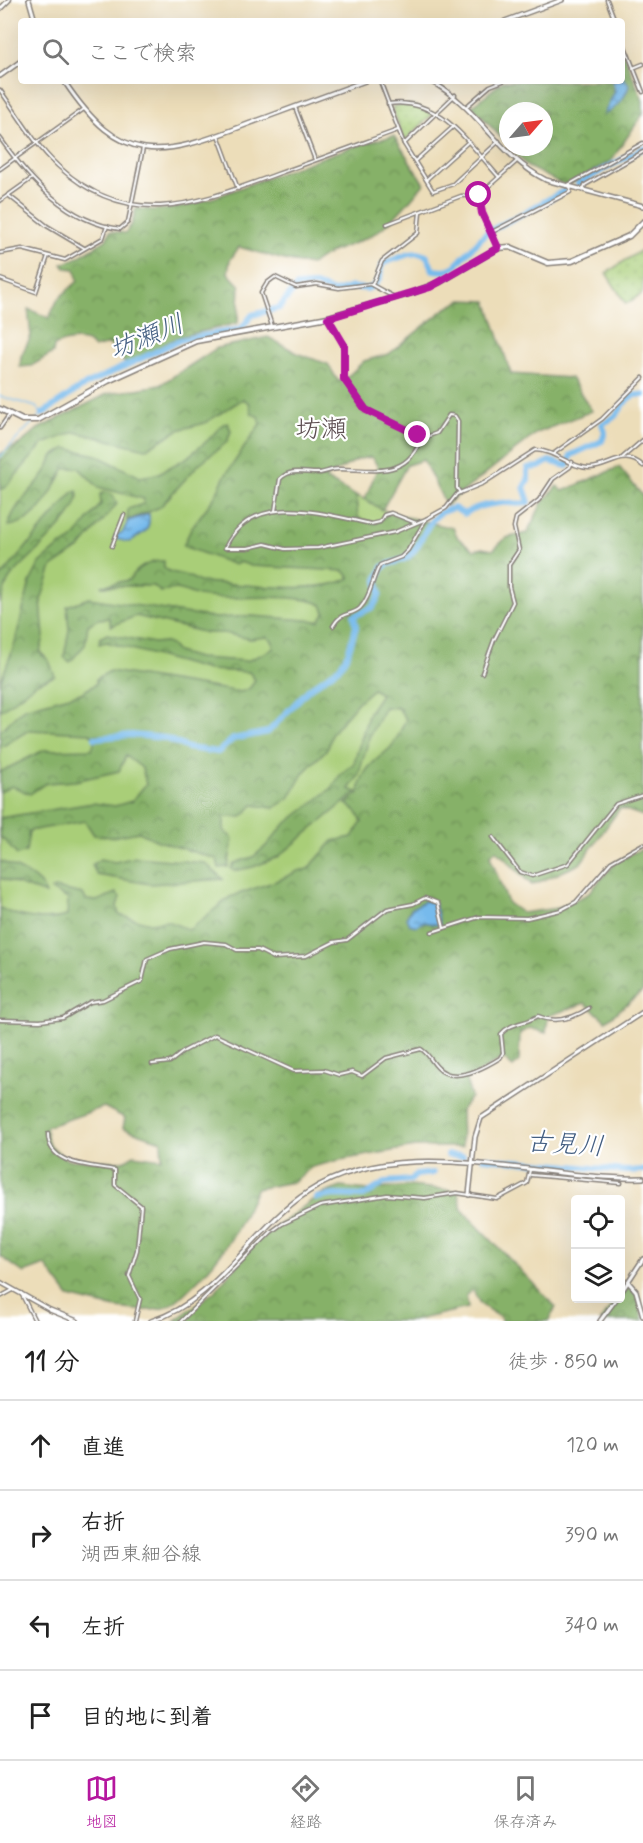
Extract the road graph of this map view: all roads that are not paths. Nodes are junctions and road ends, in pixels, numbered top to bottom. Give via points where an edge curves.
1 (9, 0) edge
2 (29, 0) edge
3 (562, 0) edge
4 (607, 0) edge
5 (0, 9) edge
6 (34, 18) edge
7 (513, 18) edge
8 (614, 18) edge
9 (625, 47) edge
10 (18, 63) edge
11 (643, 64) edge
12 (633, 68) junction
13 (0, 76) edge
14 (66, 84) edge
15 (356, 84) edge
16 (381, 84) edge
17 (435, 84) edge
18 (495, 84) edge
19 (0, 90) edge
20 (643, 92) edge
21 (455, 95) junction
22 (388, 104) junction
23 (467, 106) junction
24 (295, 107) junction
25 (84, 109) junction
26 (438, 112) junction
27 (453, 127) junction
28 (398, 130) junction
29 (218, 135) junction
30 (0, 138) edge
31 (499, 141) joint
32 (467, 142) junction
33 (643, 142) edge
34 (38, 143) junction
35 (404, 144) junction
36 (143, 148) junction
37 (643, 152) edge
38 (512, 156) edge
39 (15, 158) junction
40 (482, 158) junction
41 (315, 160) junction
42 (415, 161) junction
43 (517, 161) junction
44 (0, 169) edge
45 (499, 177) junction
46 (31, 179) junction
47 (426, 180) junction
48 (568, 186) junction
49 (238, 189) junction
50 (582, 190) junction
51 (8, 195) junction
52 (479, 195) junction
53 (0, 201) edge
54 (132, 204) junction
55 (643, 206) edge
56 (420, 211) junction
57 (643, 222) edge
58 (387, 224) dead end
59 (107, 226) junction
60 (492, 232) junction
61 (84, 248) junction
62 (498, 248) junction
63 (0, 253) edge
64 (48, 256) junction
65 (0, 279) edge
66 (372, 285) junction
67 (394, 297) junction
68 (328, 318) junction
69 (273, 328) junction
70 (643, 378) edge
71 (0, 409) edge
72 (9, 415) junction
73 (0, 428) edge
74 (422, 436) junction
75 (643, 440) edge
76 (553, 454) junction
77 (622, 458) junction
78 (572, 462) junction
79 (643, 466) edge
80 (460, 493) junction
81 (275, 511) junction
82 (124, 515) dead end
83 (426, 519) junction
84 (416, 523) junction
85 (112, 546) dead end
86 (333, 626) dead end
87 (482, 673) dead end
88 (643, 795) edge
89 (493, 837) dead end
90 (643, 844) edge
91 (444, 928) junction
92 (432, 932) dead end
93 (589, 1008) dead end
94 (643, 1012) edge
95 (0, 1020) edge
96 (152, 1064) dead end
97 (48, 1134) dead end
98 (472, 1165) junction
99 (530, 1170) junction
100 (530, 1175) junction
101 (643, 1178) edge
102 (621, 1183) dead end
103 (470, 1195) junction
104 (643, 1259) edge
105 (0, 1282) edge
106 (628, 1283) junction
107 (625, 1288) edge
108 (14, 1290) junction
109 (21, 1293) junction
110 (0, 1297) edge
111 (614, 1303) edge
112 (643, 1316) edge
113 (35, 1321) edge
114 (77, 1321) edge
115 (135, 1321) edge
116 (151, 1321) edge
117 (181, 1321) edge
118 (600, 1321) edge

1 - 5 street
2 - 6 street
3 - 7 street
4 - 8 street
9 - 12 street
10 - 13 street
11 - 12 street
12 - 20 street
14 - 25 street
15 - 24 street
16 - 22 street
17 - 21 street
18 - 23 street
19 - 34 street
21 - 23 street
21 - 26 street
22 - 26 street via 410,103
22 - 28 street
23 - 31 street
24 - 29 street
24 - 41 street
25 - 34 street
25 - 36 street via 111,134
26 - 27 street
26 - 35 street
27 - 32 street
27 - 42 street
28 - 35 street
28 - 41 street
29 - 36 street via 184,148
29 - 49 street
30 - 39 street
31 - 40 street
32 - 40 street
32 - 47 street
33 - 48 street
34 - 39 street
34 - 54 street via 80,183
35 - 42 street
36 - 54 street
37 - 50 street via 585,184
38 - 43 street
39 - 44 street
39 - 46 street
40 - 45 street
40 - 47 street via 453,184 433,191
41 - 49 street
42 - 47 street
43 - 45 street
43 - 48 street via 539,177
45 - 52 street
46 - 51 street
46 - 59 street via 69,208
48 - 50 street
48 - 60 street via 570,192
49 - 54 street via 181,206
50 - 55 street
51 - 53 street
51 - 61 street via 46,226
52 - 56 street via 461,196
52 - 60 street via 482,213
54 - 59 street via 124,228
56 - 58 street
56 - 66 street via 418,233 382,261
57 - 62 main road via 629,236 566,262 548,262 510,247
59 - 61 street via 103,238
60 - 62 street
61 - 64 street via 65,260
62 - 67 main road via 440,282
63 - 64 street via 22,249
64 - 65 street via 36,292
66 - 67 street
66 - 69 street via 296,287 273,278 261,296
67 - 68 main road
68 - 69 main road
68 - 74 street via 344,345 344,379 360,403 366,410
69 - 72 main road via 204,339 179,348 38,420
70 - 76 street via 603,419
71 - 72 main road
72 - 73 street
74 - 80 street via 437,433 449,415 457,418 456,488
74 - 81 street via 407,461 381,471 290,472 280,479
75 - 77 street
76 - 78 street
76 - 80 street via 535,450 484,483
77 - 78 street via 590,468
77 - 79 street
78 - 87 street via 553,478 539,500 516,518 519,550 509,565 513,602
80 - 83 street via 441,512
81 - 84 street via 309,511 371,524 391,513
81 - 84 street via 242,524 225,548 265,544 285,549 318,548 395,532
82 - 85 street
83 - 84 street
83 - 86 street via 408,550 380,565 359,609 342,614
88 - 89 street via 616,804 568,864 531,876 520,872
90 - 91 street via 611,862 576,902 561,910 526,918 479,917
91 - 92 street
91 - 95 street via 438,903 425,898 387,909 347,940 306,956 274,958 258,950 237,950 219,943 170,949 147,959 145,976 137,984 90,1002 63,1018
93 - 96 street via 576,1017 538,1016 528,1023 509,1026 501,1034 500,1058 465,1074 440,1070 421,1049 386,1058 362,1076 352,1072 339,1075 324,1070 294,1071 215,1035 170,1062
94 - 98 street via 484,1114 476,1129
97 - 115 street via 48,1143 59,1157 115,1170 115,1185 141,1206 137,1250 129,1276 140,1299
98 - 99 street
98 - 103 street
98 - 116 street via 394,1162 328,1180 284,1209 189,1302
99 - 100 street
99 - 101 street
100 - 102 street
100 - 103 street via 527,1183 496,1199
103 - 117 street via 374,1196 334,1202 304,1213 271,1232
104 - 106 street
105 - 108 street
106 - 107 street
106 - 112 street via 636,1291
108 - 109 street
108 - 110 street
109 - 113 street
109 - 114 street
111 - 118 street

